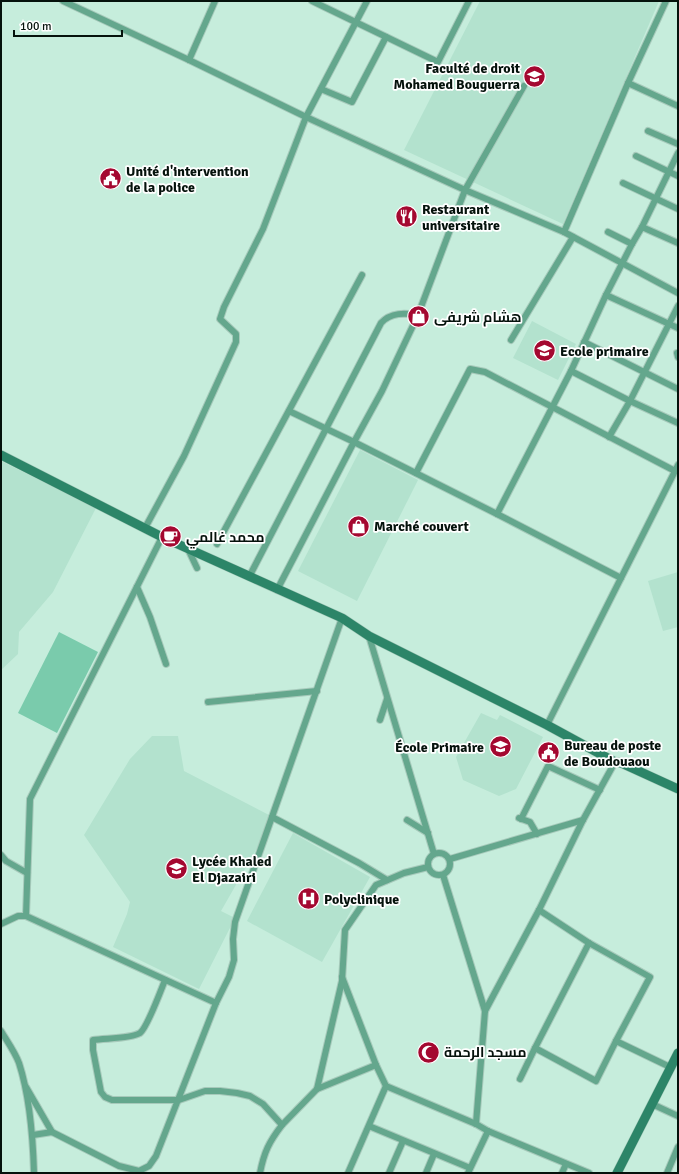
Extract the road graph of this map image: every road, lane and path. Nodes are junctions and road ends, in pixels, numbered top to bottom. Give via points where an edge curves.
1 (63, 1) edge
2 (215, 1) edge
3 (312, 1) edge
4 (367, 1) edge
5 (469, 1) edge
6 (666, 1) edge
7 (356, 22) junction
8 (386, 37) junction
9 (189, 60) junction
10 (628, 83) junction
11 (524, 86) dead end
12 (321, 89) junction
13 (678, 106) edge
14 (306, 117) junction
15 (648, 130) dead end
16 (678, 144) edge
17 (678, 153) edge
18 (636, 156) dead end
19 (670, 172) junction
20 (678, 176) edge
21 (623, 183) dead end
22 (465, 190) junction
23 (656, 198) junction
24 (678, 209) edge
25 (642, 227) junction
26 (564, 232) junction
27 (608, 232) dead end
28 (573, 237) junction
29 (678, 243) edge
30 (632, 244) junction
31 (622, 263) junction
32 (362, 276) dead end
33 (678, 293) edge
34 (606, 295) junction
35 (678, 306) edge
36 (418, 315) junction
37 (669, 323) junction
38 (678, 328) edge
39 (511, 340) dead end
40 (584, 342) junction
41 (571, 371) junction
42 (644, 373) junction
43 (678, 389) edge
44 (630, 401) junction
45 (552, 407) junction
46 (289, 411) junction
47 (678, 423) edge
48 (326, 429) junction
49 (609, 437) junction
50 (354, 442) junction
51 (1, 455) edge
52 (677, 468) edge
53 (416, 473) junction
54 (497, 514) junction
55 (146, 528) junction
56 (162, 537) junction
57 (217, 544) dead end
58 (188, 549) junction
59 (197, 568) dead end
60 (249, 577) junction
61 (621, 578) junction
62 (137, 587) junction
63 (277, 590) junction
64 (342, 618) junction
65 (369, 636) junction
66 (166, 664) dead end
67 (317, 691) junction
68 (388, 698) junction
69 (208, 702) dead end
70 (380, 720) dead end
71 (547, 725) junction
72 (615, 762) junction
73 (678, 789) edge
74 (600, 790) junction
75 (272, 817) junction
76 (407, 820) dead end
77 (583, 820) junction
78 (428, 833) junction
79 (537, 834) junction
80 (434, 854) junction
81 (1, 855) edge
82 (450, 859) junction
83 (428, 866) junction
84 (27, 873) junction
85 (443, 875) junction
86 (387, 880) junction
87 (26, 907) junction
88 (539, 910) junction
89 (18, 916) junction
90 (26, 916) junction
91 (1, 924) edge
92 (589, 944) junction
93 (342, 978) junction
94 (165, 980) junction
95 (216, 1003) junction
96 (485, 1011) junction
97 (1, 1031) edge
98 (616, 1041) junction
99 (535, 1048) junction
100 (678, 1053) edge
101 (376, 1065) junction
102 (670, 1067) junction
103 (520, 1079) dead end
104 (23, 1082) junction
105 (386, 1086) junction
106 (317, 1089) junction
107 (179, 1100) junction
108 (652, 1104) junction
109 (678, 1116) edge
110 (476, 1124) junction
111 (282, 1125) junction
112 (369, 1126) junction
113 (488, 1130) junction
114 (52, 1132) junction
115 (33, 1135) junction
116 (403, 1141) junction
117 (678, 1147) edge
118 (434, 1154) junction
119 (566, 1164) junction
120 (469, 1171) edge
121 (139, 1172) edge
122 (34, 1173) edge
123 (260, 1173) edge
124 (348, 1173) edge
125 (389, 1173) edge
126 (426, 1173) edge
127 (562, 1173) edge
128 (589, 1173) edge
129 (617, 1173) edge
130 (667, 1173) edge

1 - 9 street
2 - 9 street
3 - 7 street
4 - 7 street
5 - 8 street via 438,62
6 - 10 street
7 - 8 street
7 - 12 street
8 - 12 street via 352,102
9 - 14 street
10 - 13 street
10 - 26 street
11 - 22 street
12 - 14 street
14 - 22 street
14 - 55 street via 263,229 224,306 220,319 236,334 236,342 184,456
15 - 16 street
17 - 19 street
18 - 19 street
19 - 20 street
19 - 23 street
21 - 23 street
22 - 26 street
22 - 36 street
23 - 24 street
23 - 25 street
25 - 29 street
25 - 30 street
26 - 28 street
27 - 30 street
28 - 31 street
28 - 39 street
30 - 31 street
31 - 33 street
31 - 34 street
32 - 46 street
34 - 37 street
34 - 40 street
35 - 37 street
36 - 48 street via 396,314 386,317 381,323
36 - 50 street via 382,391
37 - 38 street
37 - 42 street
40 - 41 street
40 - 42 street
41 - 44 street
41 - 45 street
42 - 43 street
42 - 44 street
44 - 47 street
44 - 49 street
45 - 49 street
45 - 53 street via 485,372 470,369
45 - 54 street
46 - 48 street
46 - 57 street
48 - 50 street
48 - 60 street
49 - 52 street
50 - 53 street
50 - 63 street
51 - 55 main road
52 - 61 street
53 - 54 street
54 - 61 street
55 - 56 main road
56 - 58 main road
56 - 62 street
58 - 59 street
58 - 60 main road
60 - 63 main road
61 - 71 street
62 - 66 street
62 - 84 street via 30,799
63 - 64 main road
64 - 65 main road
64 - 67 street
65 - 68 street
65 - 71 main road
67 - 69 street
67 - 75 street
68 - 70 street
68 - 78 street
71 - 72 main road
72 - 73 main road via 621,762
72 - 74 street
74 - 77 street
74 - 79 street via 548,766 520,819 530,822
75 - 86 street
75 - 95 street via 235,922 234,960
76 - 78 street
77 - 79 street
77 - 88 street
78 - 80 street
79 - 82 street
80 - 82 street via 445,854
80 - 83 street via 429,859
81 - 84 street
82 - 85 street via 451,866
83 - 85 street via 432,873
83 - 86 street
84 - 87 street
85 - 96 street
86 - 93 street via 376,885 345,930
87 - 89 street
87 - 90 street
88 - 92 street
88 - 96 street
89 - 90 street
89 - 91 street
90 - 94 street
92 - 98 street via 650,977
92 - 99 street
93 - 101 street
93 - 106 street
94 - 95 street
94 - 107 street via 140,1033 94,1040 93,1050 100,1092 105,1097 112,1100
95 - 107 street
96 - 110 street
97 - 104 street via 18,1062
98 - 99 street via 596,1081
98 - 102 street
99 - 103 street
100 - 102 main road
101 - 105 street
101 - 106 street
102 - 108 main road
104 - 114 street
104 - 115 street
105 - 110 street
105 - 112 street
106 - 111 street
107 - 111 street via 205,1091 250,1096 263,1104
107 - 121 street via 156,1156 150,1166
108 - 109 street
108 - 129 main road
110 - 113 street
111 - 123 street via 266,1148
112 - 116 street
112 - 124 street
113 - 119 street
113 - 120 street
114 - 115 street
114 - 121 street via 119,1166
115 - 122 street
116 - 118 street
116 - 125 street
117 - 130 street
118 - 120 street
118 - 126 street
119 - 127 street
119 - 128 street

